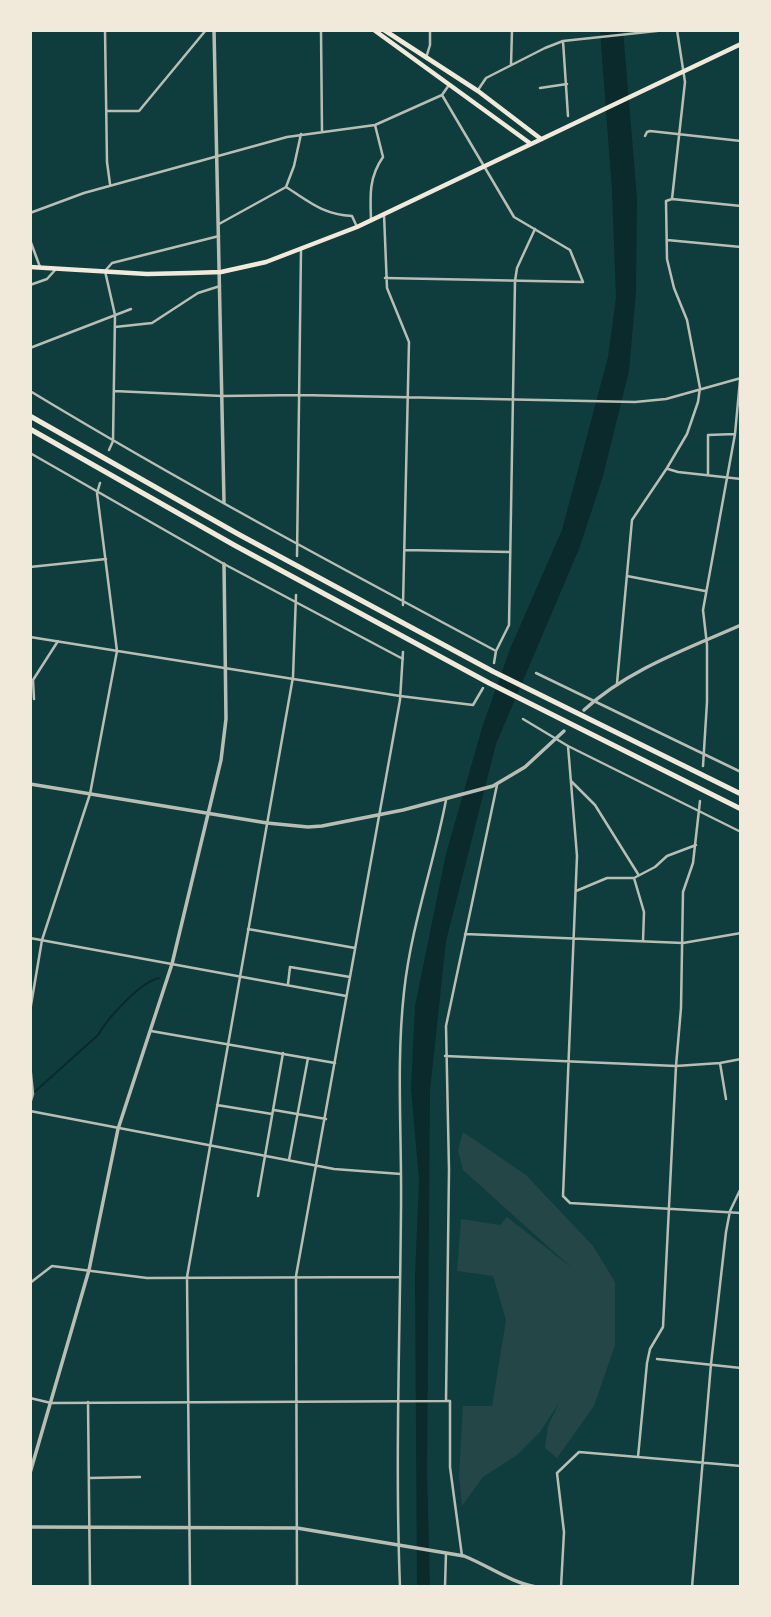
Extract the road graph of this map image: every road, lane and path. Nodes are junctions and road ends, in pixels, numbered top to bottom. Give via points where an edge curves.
1 (30, 30) edge
2 (61, 30) edge
3 (105, 30) edge
4 (206, 30) edge
5 (214, 30) edge
6 (321, 30) edge
7 (374, 30) edge
8 (384, 30) edge
9 (430, 30) edge
10 (512, 30) edge
11 (666, 30) edge
12 (677, 30) edge
13 (564, 41) junction
14 (741, 44) edge
15 (426, 58) junction
16 (511, 65) junction
17 (683, 72) junction
18 (567, 84) junction
19 (449, 85) junction
20 (540, 88) dead end
21 (478, 91) junction
22 (442, 95) junction
23 (106, 111) junction
24 (568, 116) dead end
25 (375, 125) junction
26 (322, 132) junction
27 (301, 134) junction
28 (679, 134) junction
29 (645, 136) dead end
30 (541, 139) junction
31 (741, 141) edge
32 (531, 144) junction
33 (217, 156) junction
34 (484, 166) junction
35 (110, 185) junction
36 (286, 187) junction
37 (672, 199) junction
38 (741, 206) edge
39 (384, 213) junction
40 (30, 214) edge
41 (371, 220) junction
42 (219, 224) junction
43 (356, 227) junction
44 (535, 229) junction
45 (220, 236) junction
46 (30, 240) edge
47 (667, 240) junction
48 (741, 247) edge
49 (301, 250) junction
50 (30, 267) edge
51 (40, 267) junction
52 (56, 269) junction
53 (105, 271) junction
54 (221, 272) junction
55 (385, 278) junction
56 (515, 281) junction
57 (30, 285) edge
58 (220, 286) junction
59 (131, 309) dead end
60 (115, 315) junction
61 (115, 327) junction
62 (30, 348) edge
63 (741, 369) edge
64 (741, 378) edge
65 (701, 388) junction
66 (30, 391) edge
67 (114, 391) junction
68 (300, 395) junction
69 (222, 396) junction
70 (408, 397) junction
71 (514, 398) junction
72 (30, 416) edge
73 (30, 429) edge
74 (735, 434) junction
75 (113, 441) junction
76 (109, 450) dead end
77 (30, 453) edge
78 (667, 468) junction
79 (708, 475) junction
80 (727, 477) junction
81 (741, 479) edge
82 (100, 483) dead end
83 (97, 493) junction
84 (224, 502) junction
85 (297, 545) junction
86 (404, 550) junction
87 (510, 552) junction
88 (297, 556) dead end
89 (106, 559) junction
90 (223, 564) junction
91 (30, 567) edge
92 (627, 576) junction
93 (705, 591) junction
94 (296, 595) dead end
95 (296, 603) junction
96 (403, 603) junction
97 (741, 625) edge
98 (30, 637) edge
99 (706, 640) junction
100 (58, 641) junction
101 (117, 651) junction
102 (496, 651) junction
103 (403, 652) dead end
104 (402, 659) junction
105 (494, 663) dead end
106 (226, 668) junction
107 (536, 673) dead end
108 (293, 677) junction
109 (617, 683) junction
110 (483, 688) dead end
111 (400, 696) junction
112 (34, 698) dead end
113 (594, 701) junction
114 (584, 710) dead end
115 (523, 719) dead end
116 (564, 731) dead end
117 (555, 738) junction
118 (568, 746) junction
119 (704, 754) junction
120 (704, 766) dead end
121 (741, 772) edge
122 (571, 781) junction
123 (30, 784) edge
124 (495, 785) junction
125 (90, 794) junction
126 (741, 794) edge
127 (447, 799) junction
128 (701, 801) dead end
129 (741, 809) edge
130 (700, 810) junction
131 (209, 814) junction
132 (379, 815) junction
133 (267, 823) junction
134 (741, 832) edge
135 (696, 845) junction
136 (639, 875) junction
137 (634, 878) junction
138 (576, 891) junction
139 (248, 929) junction
140 (741, 933) edge
141 (465, 934) junction
142 (30, 937) edge
143 (575, 939) junction
144 (42, 940) junction
145 (643, 941) junction
146 (683, 943) junction
147 (355, 948) junction
148 (172, 964) junction
149 (240, 976) junction
150 (350, 977) junction
151 (288, 985) junction
152 (346, 996) junction
153 (30, 1011) edge
154 (151, 1031) junction
155 (228, 1043) junction
156 (283, 1053) junction
157 (445, 1056) junction
158 (308, 1058) junction
159 (741, 1059) edge
160 (569, 1061) junction
161 (335, 1063) junction
162 (720, 1063) junction
163 (30, 1064) edge
164 (676, 1066) junction
165 (726, 1098) dead end
166 (30, 1104) edge
167 (217, 1105) junction
168 (30, 1111) edge
169 (273, 1112) junction
170 (298, 1115) junction
171 (326, 1119) junction
172 (118, 1129) junction
173 (211, 1146) junction
174 (265, 1156) junction
175 (289, 1160) junction
176 (318, 1165) junction
177 (401, 1174) junction
178 (741, 1188) edge
179 (258, 1196) dead end
180 (669, 1209) junction
181 (730, 1211) junction
182 (741, 1213) edge
183 (89, 1270) junction
184 (296, 1276) junction
185 (187, 1277) junction
186 (400, 1277) junction
187 (30, 1283) edge
188 (657, 1359) dead end
189 (711, 1364) junction
190 (741, 1368) edge
191 (30, 1398) edge
192 (295, 1400) junction
193 (189, 1401) junction
194 (399, 1401) junction
195 (446, 1401) junction
196 (88, 1402) junction
197 (51, 1403) junction
198 (638, 1457) junction
199 (703, 1462) junction
200 (741, 1465) edge
201 (30, 1473) edge
202 (140, 1477) dead end
203 (89, 1478) junction
204 (30, 1527) edge
205 (89, 1527) junction
206 (189, 1527) junction
207 (297, 1528) junction
208 (398, 1546) junction
209 (446, 1553) junction
210 (463, 1556) junction
211 (90, 1587) edge
212 (190, 1587) edge
213 (297, 1587) edge
214 (400, 1587) edge
215 (445, 1587) edge
216 (536, 1587) edge
217 (561, 1587) edge
218 (692, 1587) edge

1 - 2 street
3 - 23 street
4 - 23 street via 139,111
5 - 33 street
6 - 26 street
7 - 19 main road
8 - 15 main road
9 - 15 street
10 - 16 street
11 - 13 street
12 - 17 street
13 - 16 street
13 - 18 street
14 - 17 main road
15 - 21 main road
16 - 21 street via 486,78
17 - 28 street
17 - 30 main road
18 - 20 street
18 - 24 street
19 - 22 street
19 - 32 main road
21 - 30 main road
22 - 25 street
22 - 34 street
23 - 35 street
25 - 26 street
25 - 41 street via 383,157 369,189
26 - 27 street
27 - 33 street
27 - 36 street
28 - 29 street via 650,131
28 - 31 street
28 - 37 street
30 - 32 main road
32 - 34 main road
33 - 35 street
33 - 42 street
34 - 39 main road
34 - 44 street via 514,217
35 - 40 street
36 - 42 street
36 - 43 street via 320,210 352,216
37 - 38 street
37 - 47 street via 666,201
39 - 41 main road
39 - 55 street
41 - 43 main road
42 - 45 street
43 - 49 main road
44 - 56 street
44 - 56 street via 570,250 583,282
45 - 53 street via 112,264
45 - 54 street
46 - 51 street
47 - 48 street
47 - 65 street via 667,259 687,320
49 - 54 main road
49 - 68 street
50 - 51 main road
51 - 52 main road
52 - 53 main road
52 - 57 street via 47,279
53 - 54 main road
53 - 60 street
54 - 58 street
55 - 56 street
55 - 70 street via 409,342
56 - 71 street
58 - 61 street via 198,293 152,323
58 - 69 street
59 - 60 street
60 - 61 street
60 - 62 street
61 - 67 street
63 - 64 street
64 - 65 street
64 - 74 street
65 - 71 street via 635,402
65 - 78 street via 687,434
66 - 75 street
67 - 69 street
67 - 75 street
68 - 69 street
68 - 70 street
68 - 85 street
69 - 84 street
70 - 71 street
70 - 86 street
71 - 87 street
72 - 126 highway via 524,689
73 - 129 highway via 489,683
74 - 79 street via 708,435
74 - 80 street
75 - 76 street
75 - 84 street
77 - 83 street
78 - 79 street
78 - 92 street via 632,520
79 - 80 street
80 - 81 street
80 - 93 street
82 - 83 street
83 - 89 street
83 - 90 street
84 - 85 street
85 - 88 street
85 - 96 street
86 - 87 street
86 - 96 street
87 - 102 street via 509,625
89 - 91 street
89 - 101 street
90 - 95 street
90 - 106 street
92 - 93 street
92 - 109 street
93 - 99 street
94 - 95 street
95 - 104 street
95 - 108 street
96 - 102 street
97 - 99 street
98 - 100 street
99 - 109 street
99 - 119 street
100 - 101 street
100 - 112 street via 33,680
101 - 106 street
101 - 125 street
102 - 105 street
103 - 104 street
104 - 111 street
106 - 108 street
106 - 131 street via 225,739
107 - 113 street
108 - 111 street
108 - 133 street
109 - 113 street
110 - 111 street via 472,705
111 - 132 street
113 - 114 street
113 - 119 street
115 - 117 street
116 - 117 street
117 - 118 street
117 - 124 street via 525,766
118 - 122 street
118 - 130 street
119 - 120 street
119 - 121 street
122 - 136 street via 595,805
122 - 138 street
123 - 125 street
124 - 127 street
124 - 141 street
125 - 131 street
125 - 144 street
127 - 132 street
127 - 177 street via 420,900 404,992 398,1079
128 - 130 street
130 - 134 street
130 - 135 street
131 - 133 street
131 - 148 street
132 - 133 street via 307,827
132 - 147 street
133 - 139 street
135 - 136 street via 667,856
135 - 146 street via 683,892
136 - 137 street
137 - 138 street via 607,878
137 - 145 street via 644,912
138 - 143 street
139 - 147 street
139 - 149 street
140 - 146 street
141 - 143 street
141 - 157 street via 446,1026
142 - 144 street
143 - 145 street
143 - 160 street
144 - 148 street
144 - 153 street
145 - 146 street
146 - 164 street
147 - 150 street
148 - 149 street
148 - 154 street
149 - 151 street
149 - 155 street
150 - 151 street via 290,967
150 - 152 street
151 - 152 street
152 - 161 street
154 - 155 street
154 - 172 street
155 - 156 street
155 - 167 street
156 - 158 street
156 - 169 street
157 - 160 street
157 - 195 street via 449,1170
158 - 161 street
158 - 170 street
159 - 162 street
160 - 164 street
160 - 180 street via 565,1201
161 - 171 street
162 - 164 street
162 - 165 street
163 - 166 street
164 - 180 street
167 - 169 street
167 - 173 street
168 - 172 street
169 - 170 street
169 - 174 street
170 - 171 street
170 - 175 street
171 - 176 street
172 - 173 street
172 - 183 street
173 - 174 street
173 - 185 street
174 - 175 street
174 - 179 street
175 - 176 street
176 - 177 street
176 - 184 street
177 - 186 street
178 - 181 street
180 - 181 street
180 - 198 street via 663,1327 647,1363
181 - 182 street
181 - 189 street
183 - 185 street via 147,1278
183 - 187 street via 52,1266
183 - 197 street
184 - 185 street
184 - 186 street
184 - 192 street
185 - 193 street
186 - 194 street
188 - 189 street
189 - 190 street
189 - 199 street
191 - 197 street
192 - 193 street
192 - 194 street
192 - 207 street
193 - 196 street
193 - 206 street
194 - 195 street
194 - 208 street
195 - 210 street via 450,1401 450,1468
196 - 197 street
196 - 203 street
197 - 201 street
198 - 199 street
198 - 217 street via 579,1452 557,1473 564,1532
199 - 200 street
199 - 218 street
202 - 203 street
203 - 205 street
204 - 205 street
205 - 206 street
205 - 211 street
206 - 207 street
206 - 212 street
207 - 208 street
207 - 213 street
208 - 209 street
208 - 214 street
209 - 210 street
209 - 215 street
210 - 216 street

